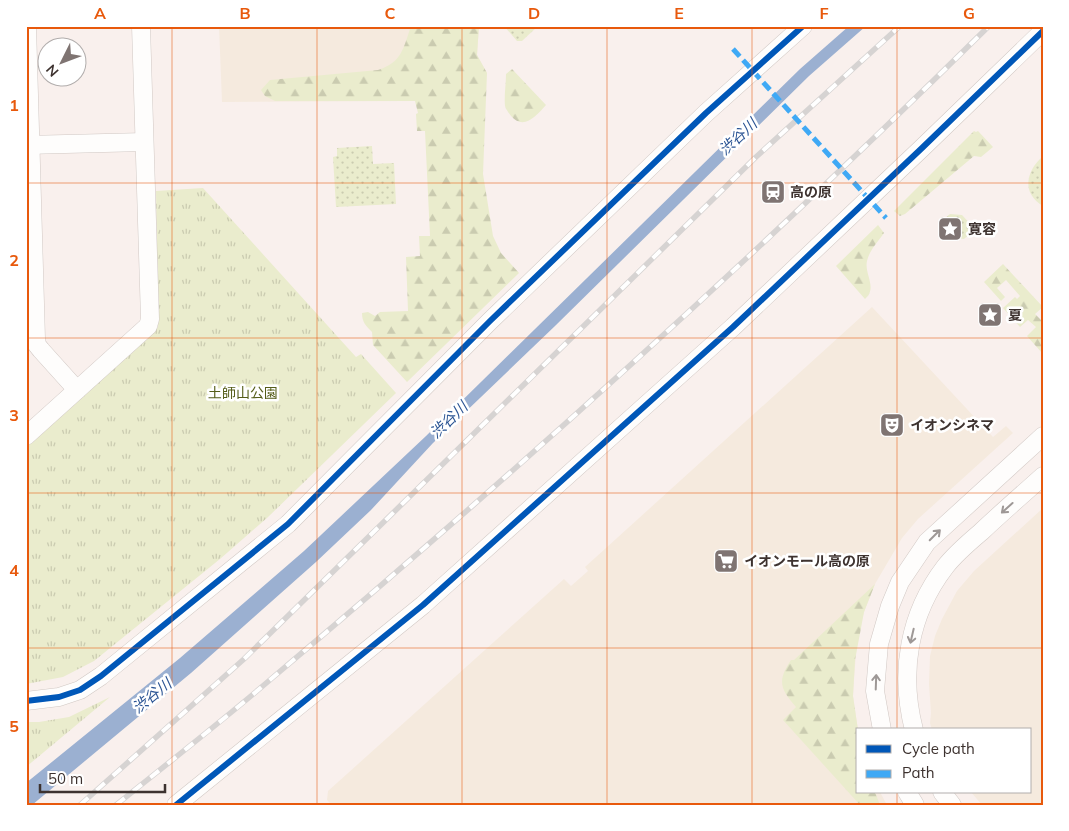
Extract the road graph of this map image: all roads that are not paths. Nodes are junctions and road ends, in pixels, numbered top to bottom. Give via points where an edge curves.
1 (26, 26) edge
2 (141, 26) edge
3 (803, 26) edge
4 (1043, 31) edge
5 (144, 142) junction
6 (28, 145) edge
7 (77, 390) junction
8 (26, 436) edge
9 (1043, 436) edge
10 (1043, 476) edge
11 (26, 701) edge
12 (882, 728) edge
13 (914, 728) edge
14 (908, 794) edge
15 (944, 794) edge
16 (176, 805) edge
17 (915, 805) edge
18 (952, 805) edge

1 - 6 street
2 - 5 street
3 - 11 street via 706,113 490,321 288,524 101,676 80,690 59,697
4 - 16 street via 733,328 431,598
5 - 6 street
5 - 7 street via 150,319 148,326
6 - 7 street via 37,345
7 - 8 street
12 -> 9 street via 875,691 879,644 900,582 927,542
10 -> 13 street via 949,562 924,599 912,631 906,669 907,698
14 - 17 street
15 - 18 street

